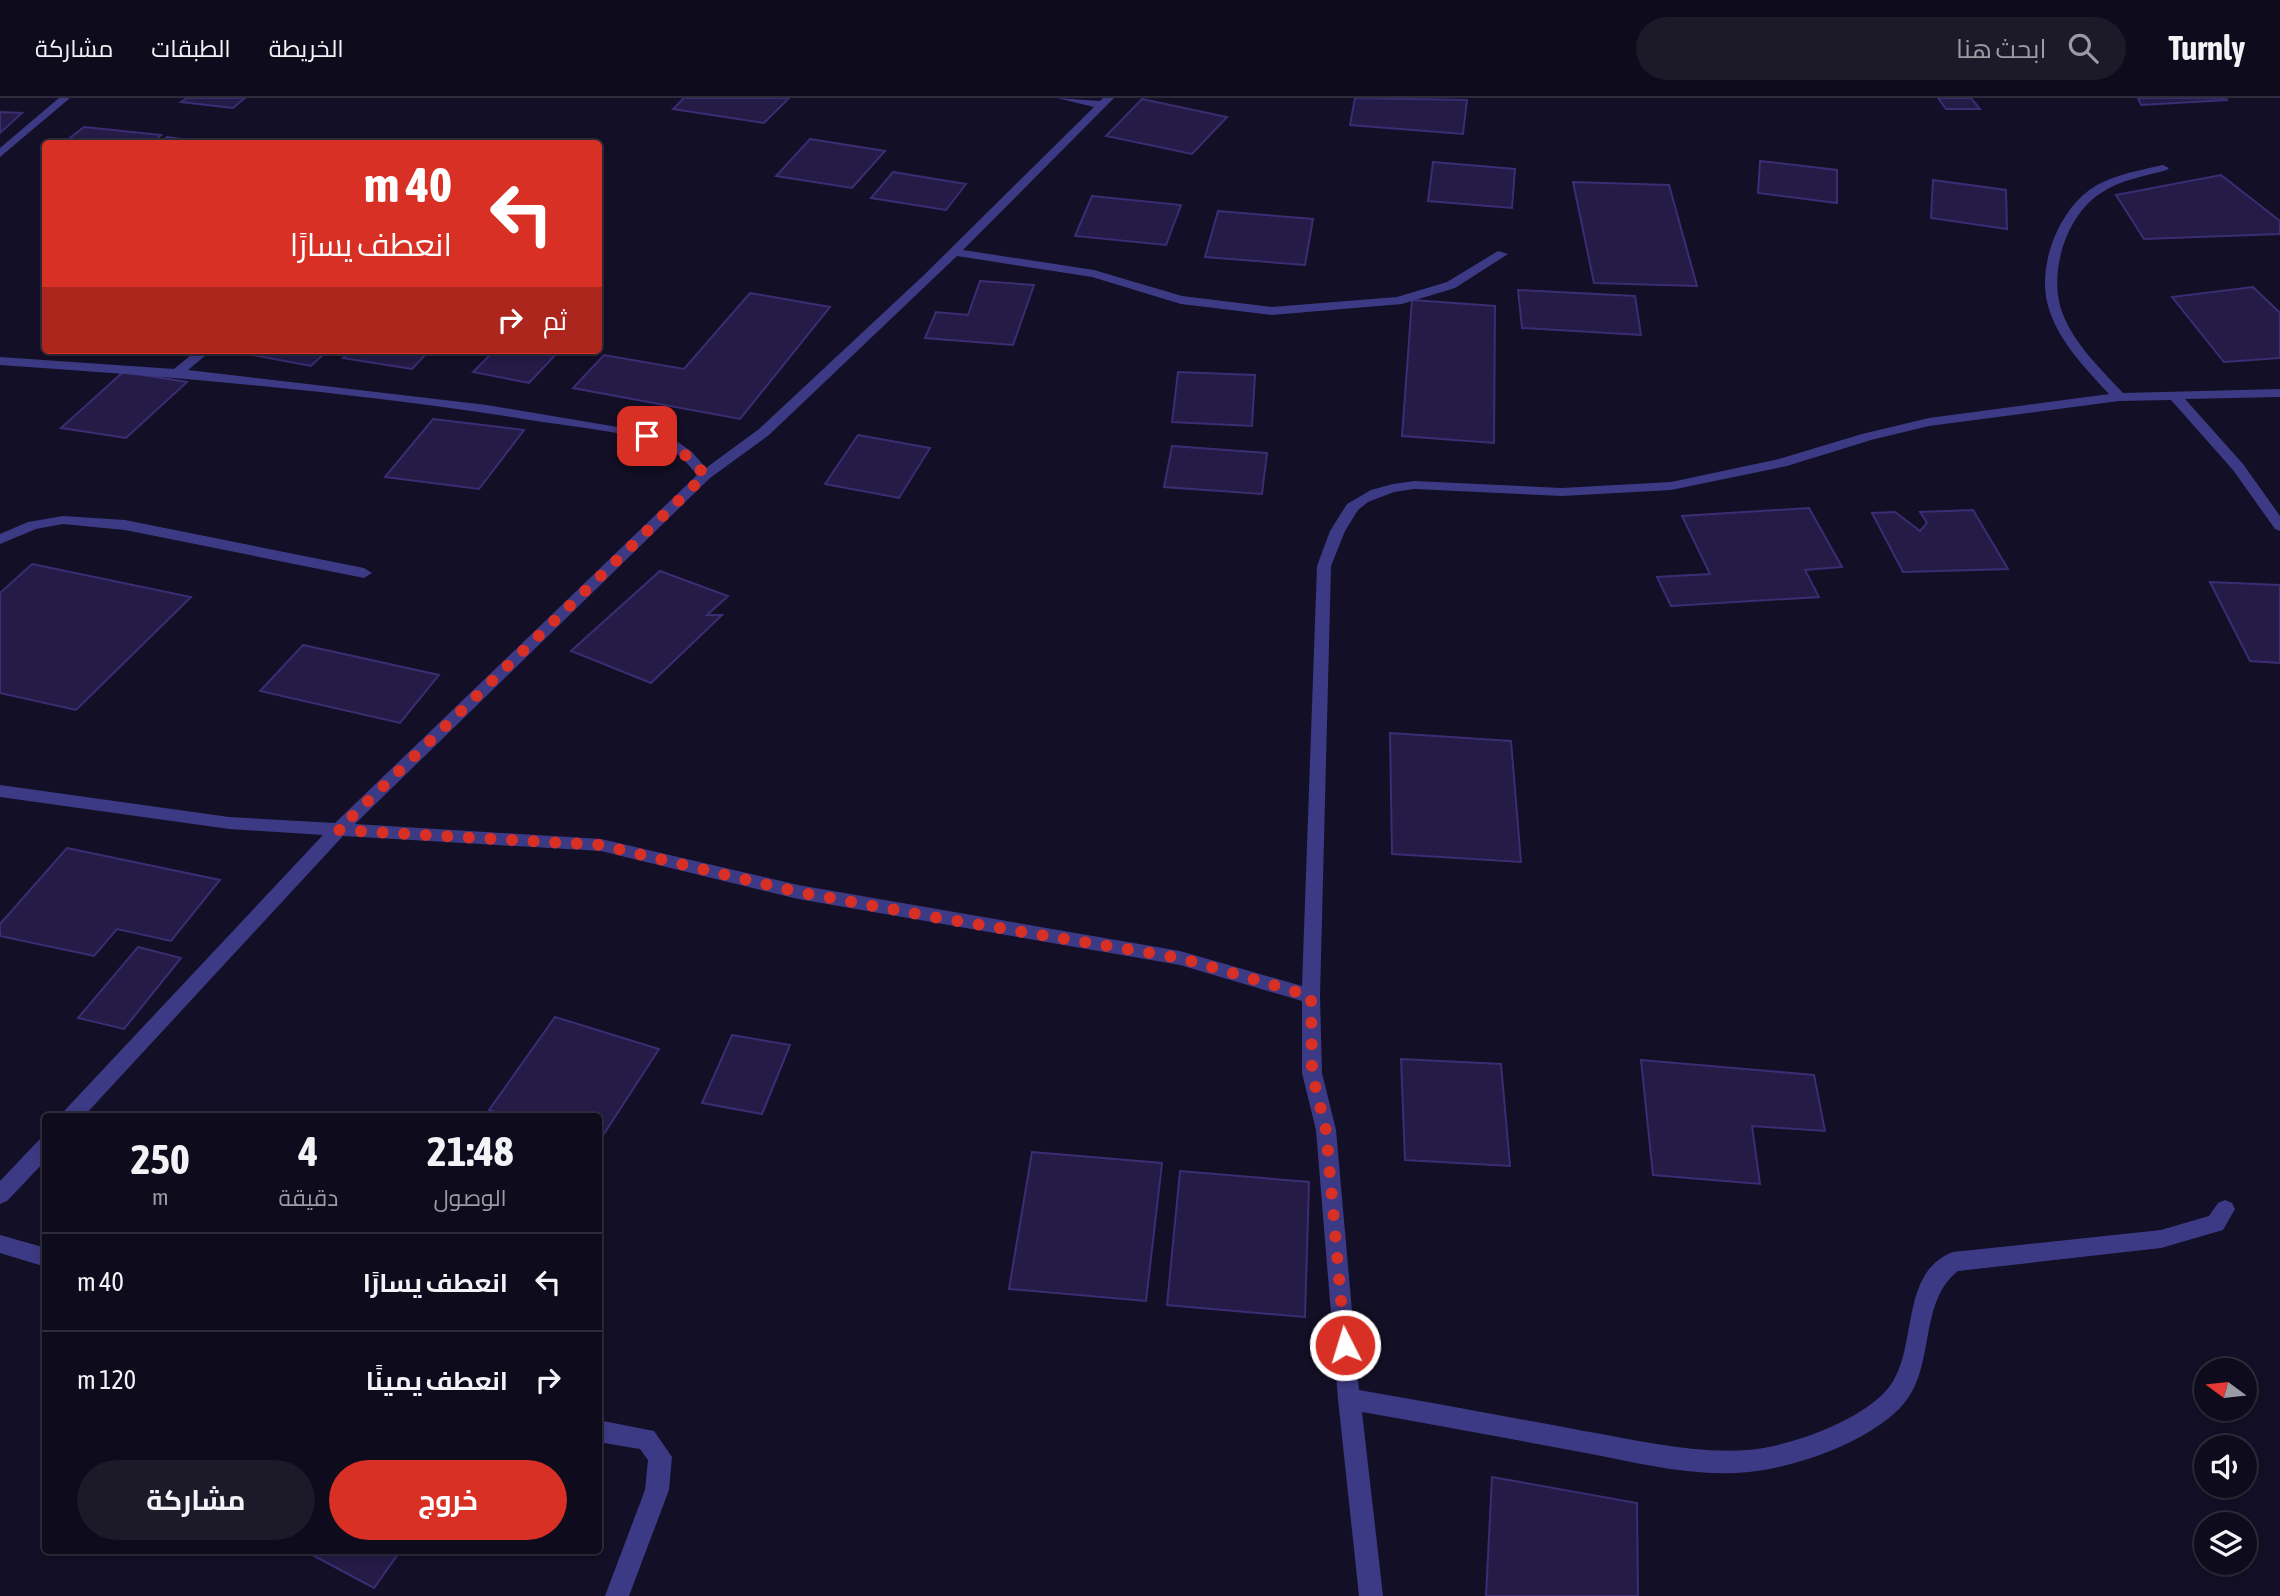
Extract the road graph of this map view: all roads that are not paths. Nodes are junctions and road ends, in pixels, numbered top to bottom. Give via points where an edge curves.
1 (65, 98) edge
2 (1062, 98) edge
3 (1105, 102) edge
4 (0, 154) edge
5 (2163, 168) dead end
6 (954, 252) junction
7 (1502, 254) dead end
8 (200, 354) edge
9 (0, 361) edge
10 (177, 373) junction
11 (2280, 393) edge
12 (2175, 396) junction
13 (2119, 397) junction
14 (705, 475) junction
15 (2280, 526) edge
16 (0, 539) edge
17 (364, 573) dead end
18 (0, 791) edge
19 (338, 830) junction
20 (1311, 996) junction
21 (75, 1113) edge
22 (42, 1150) edge
23 (0, 1195) edge
24 (2225, 1209) dead end
25 (0, 1244) edge
26 (42, 1257) edge
27 (1349, 1399) junction
28 (602, 1432) edge
29 (617, 1596) edge
30 (1371, 1596) edge

1 - 4 street
2 - 3 street
3 - 6 street
5 - 13 street via 2111,181 2086,195 2068,220 2053,262 2053,300 2068,337
6 - 7 street via 1094,274 1181,300 1272,311 1398,301 1451,285
6 - 14 street via 764,432
8 - 10 street
9 - 10 street
10 - 14 street via 487,409 647,436 670,443
11 - 12 street
12 - 13 street
12 - 15 street via 2238,467
13 - 20 street via 1928,422 1782,463 1671,486 1562,492 1414,485 1371,494 1353,506 1339,522 1324,566
14 - 19 street
16 - 17 street via 33,525 63,520 125,525
18 - 19 street via 229,823
19 - 20 street via 601,845 798,892 1180,958
19 - 21 street
20 - 27 street via 1312,1073 1326,1130
22 - 23 street
24 - 27 street via 2216,1223 2161,1239 1953,1262 1943,1267 1935,1275 1916,1356 1901,1393 1870,1420 1832,1441 1748,1461 1666,1457
25 - 26 street
27 - 30 street
28 - 29 street via 646,1439 660,1457 657,1490

